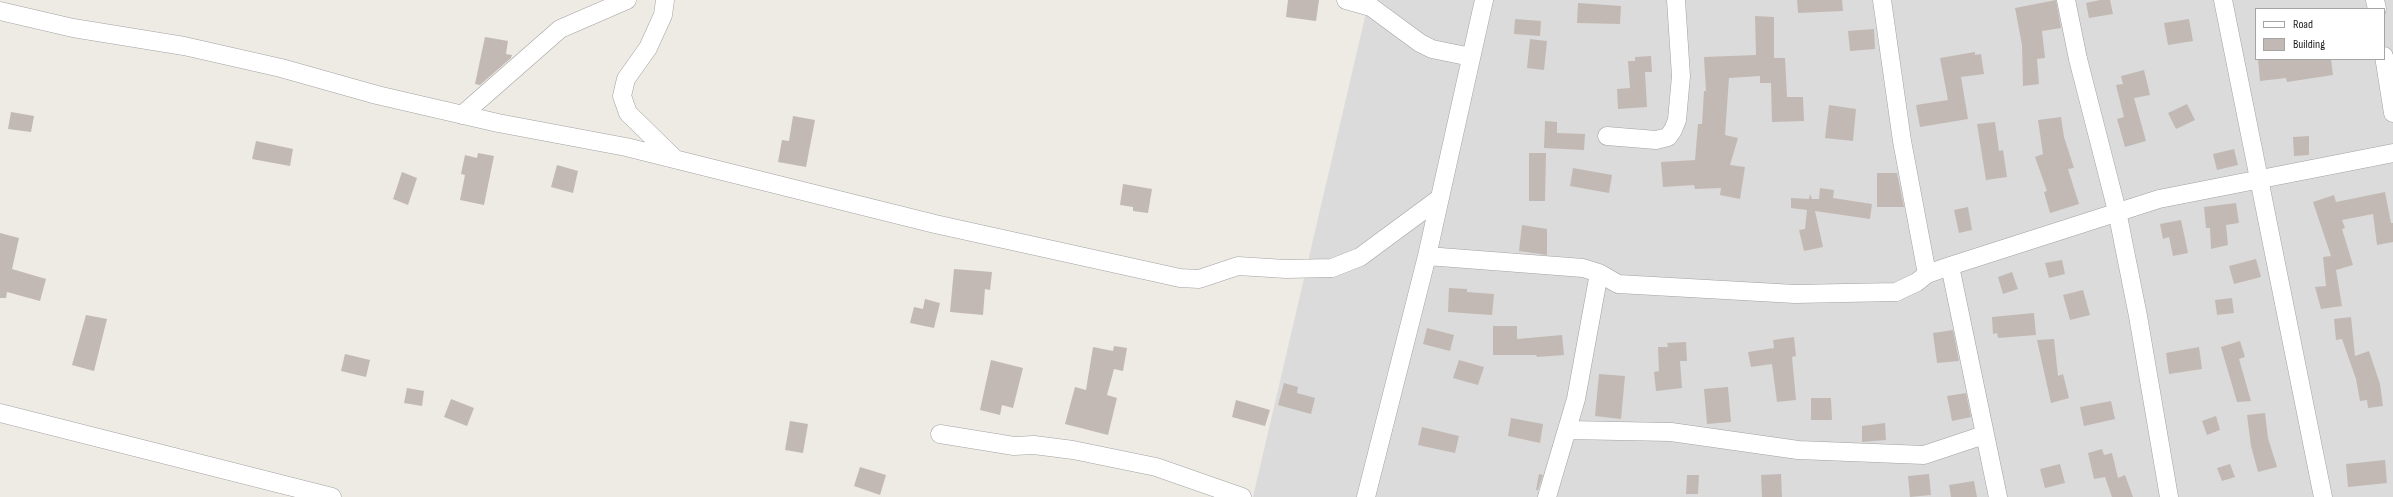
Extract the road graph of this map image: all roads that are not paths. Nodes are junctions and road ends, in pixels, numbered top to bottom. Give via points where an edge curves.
1 (627, 0) edge
2 (665, 0) edge
3 (1346, 0) edge
4 (1484, 0) edge
5 (1676, 0) edge
6 (1882, 0) edge
7 (2066, 0) edge
8 (2223, 0) edge
9 (0, 11) edge
10 (1471, 58) junction
11 (2385, 60) edge
12 (2393, 113) edge
13 (462, 114) junction
14 (1607, 136) dead end
15 (2393, 153) edge
16 (675, 159) junction
17 (2259, 181) junction
18 (1440, 198) junction
19 (2117, 211) junction
20 (1427, 256) junction
21 (1950, 266) junction
22 (1599, 273) junction
23 (1927, 274) junction
24 (0, 413) edge
25 (1567, 430) junction
26 (940, 434) dead end
27 (1984, 435) junction
28 (332, 497) edge
29 (1242, 497) edge
30 (1366, 497) edge
31 (1548, 497) edge
32 (1998, 497) edge
33 (2169, 497) edge
34 (2323, 497) edge

1 - 13 street via 560,29
2 - 16 street via 663,15 648,48 626,79 622,96 628,113
3 - 10 street via 1371,7 1432,49
4 - 10 street
5 - 14 street via 1681,76 1677,120 1673,130 1668,136 1656,140
6 - 23 street via 1902,140
7 - 19 street via 2078,59
8 - 17 street
9 - 13 street via 73,28 184,46
10 - 18 street
11 - 12 street
13 - 16 street
15 - 17 street
16 - 18 street via 935,224 1180,278 1199,279 1238,266 1332,268 1360,257
17 - 19 street via 2159,199
17 - 34 street
18 - 20 street
19 - 21 street
19 - 33 street
20 - 22 street via 1583,268
20 - 30 street
21 - 23 street
21 - 27 street
22 - 23 street via 1618,284 1795,294 1896,292
22 - 25 street via 1576,399
24 - 28 street
25 - 27 street via 1671,432 1798,450 1924,455
25 - 31 street
26 - 29 street via 1014,446 1034,445 1073,450 1156,467
27 - 32 street

